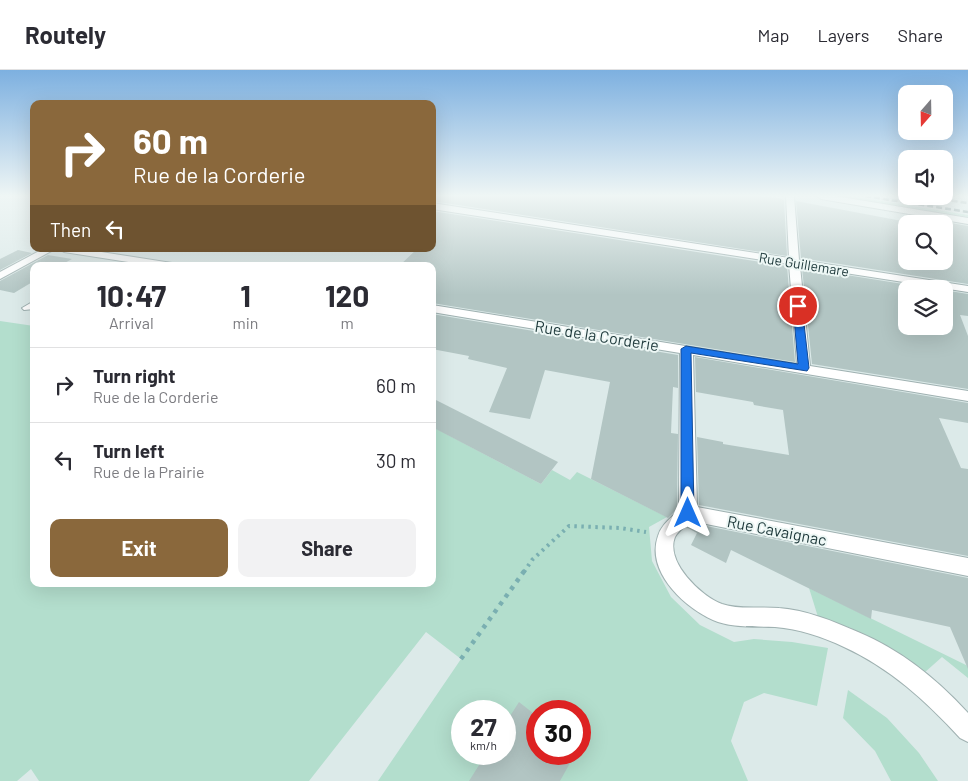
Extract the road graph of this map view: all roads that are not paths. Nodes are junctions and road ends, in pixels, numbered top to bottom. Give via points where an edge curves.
1 (582, 229) edge
2 (792, 229) edge
3 (44, 252) edge
4 (84, 252) edge
5 (110, 256) junction
6 (100, 262) edge
7 (147, 262) edge
8 (794, 262) junction
9 (0, 276) edge
10 (968, 289) edge
11 (436, 309) edge
12 (686, 349) junction
13 (804, 368) junction
14 (968, 396) edge
15 (688, 513) junction
16 (968, 567) edge
17 (968, 730) edge

1 - 8 street, Rue Guillemare
2 - 8 street
3 - 9 street
4 - 5 street
5 - 6 street
5 - 7 street
8 - 10 street, Rue Guillemare
8 - 13 street
11 - 12 street, Rue de la Corderie
12 - 13 street, Rue de la Corderie
12 - 15 street
13 - 14 street, Rue de la Corderie
15 - 16 street, Rue Cavaignac
15 - 17 street via 667,535 666,556 672,574 694,597 718,613 783,618 860,643 916,680 943,702

